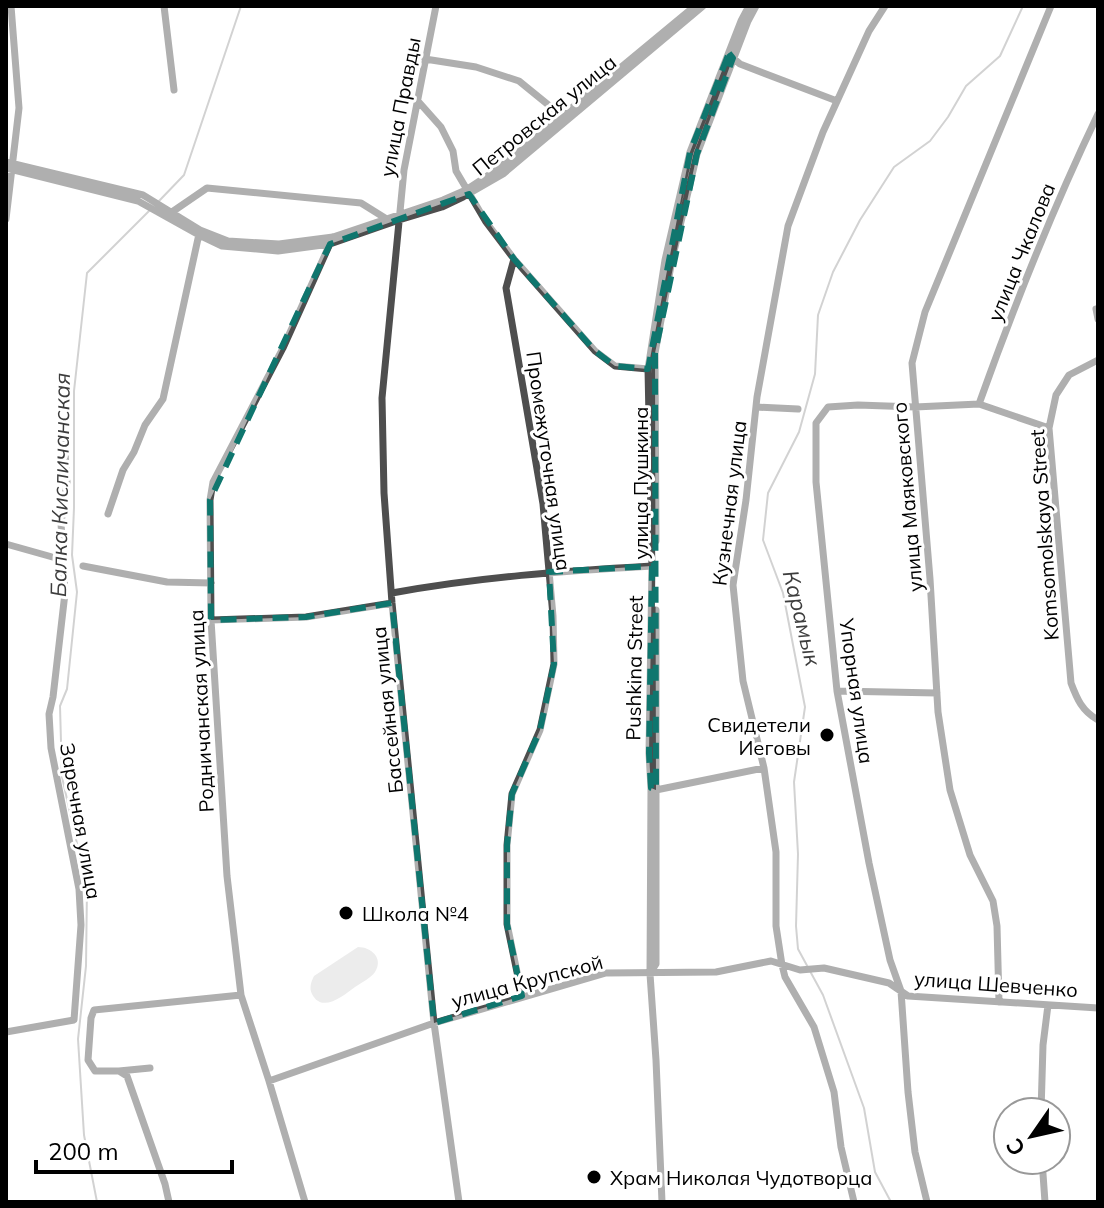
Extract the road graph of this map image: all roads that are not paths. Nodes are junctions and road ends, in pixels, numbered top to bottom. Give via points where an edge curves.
1 (11, 6) edge
2 (164, 6) edge
3 (436, 6) edge
4 (695, 6) edge
5 (703, 6) edge
6 (749, 6) edge
7 (756, 6) edge
8 (885, 6) edge
9 (1051, 6) edge
10 (731, 56) junction
11 (425, 59) junction
12 (174, 90) dead end
13 (417, 100) junction
14 (837, 101) junction
15 (1098, 114) edge
16 (562, 116) junction
17 (10, 164) edge
18 (467, 192) junction
19 (140, 198) junction
20 (172, 212) junction
21 (398, 217) junction
22 (385, 218) junction
23 (6, 219) edge
24 (200, 233) junction
25 (332, 241) junction
26 (514, 259) junction
27 (1096, 309) dead end
28 (1098, 319) edge
29 (1098, 360) edge
30 (648, 369) junction
31 (979, 404) junction
32 (756, 407) junction
33 (915, 407) junction
34 (798, 409) dead end
35 (1049, 428) junction
36 (64, 438) dead end
37 (108, 514) dead end
38 (6, 544) edge
39 (63, 560) junction
40 (83, 566) dead end
41 (652, 566) junction
42 (549, 572) junction
43 (211, 583) junction
44 (392, 593) junction
45 (392, 603) junction
46 (211, 620) junction
47 (837, 691) junction
48 (937, 693) junction
49 (1098, 720) edge
50 (764, 768) junction
51 (654, 789) junction
52 (782, 965) junction
53 (800, 970) joint
54 (650, 974) junction
55 (901, 991) junction
56 (241, 995) junction
57 (522, 996) junction
58 (999, 1002) junction
59 (1048, 1005) junction
60 (1098, 1008) edge
61 (434, 1023) junction
62 (6, 1032) edge
63 (150, 1068) dead end
64 (119, 1071) junction
65 (269, 1081) junction
66 (1041, 1096) edge
67 (1043, 1176) edge
68 (169, 1202) edge
69 (305, 1202) edge
70 (459, 1202) edge
71 (662, 1202) edge
72 (854, 1202) edge
73 (927, 1202) edge
74 (1045, 1202) edge

1 - 17 street via 19,108
2 - 12 street
3 - 11 street, улица Правды
4 - 16 street
5 - 18 street, Петровская улица via 503,174
6 - 10 street, Pushkina Street
7 - 10 street, улица Пушкина
8 - 14 street, Кузнечная улица
9 - 33 street, улица Маяковского via 925,312 912,363
10 - 14 street
10 - 30 street, Pushkina Street via 690,152 665,260
10 - 51 street, улица Пушкина via 697,154 655,353
11 - 13 street, улица Правды
11 - 16 street via 519,81
13 - 18 street via 441,127
13 - 21 street, улица Правды
14 - 32 street, Кузнечная улица via 788,226
15 - 31 street, улица Чкалова
16 - 18 street
17 - 19 street
17 - 23 street
18 - 21 street
18 - 26 street
19 - 20 street
19 - 24 street
20 - 22 street via 207,188 361,203
20 - 24 street
21 - 22 street
21 - 25 street
21 - 44 street, Бассейная улица via 382,398
22 - 25 street
24 - 25 street via 228,241
24 - 37 street via 163,399 123,470
25 - 43 street, Родничанская улица via 213,482
26 - 30 street via 595,351 615,366
26 - 42 street, Промежуточная улица via 506,288 543,504
27 - 28 street
29 - 35 street, Komsomolskaya Street via 1069,375 1056,395
30 - 41 street, Pushkina Street
31 - 33 street, Упорная улица
31 - 35 street, Упорная улица
32 - 34 street
32 - 50 street, Кузнечная улица via 733,585 743,681
33 - 47 street, Упорная улица via 828,407 816,423 816,482
33 - 48 street, улица Маяковского
35 - 49 street, Komsomolskaya Street via 1071,683 1078,702
36 - 39 street, Заречная улица
38 - 39 street
39 - 62 street, Заречная улица via 65,593 49,714 79,889 74,1020
40 - 43 street via 167,582
41 - 42 street
41 - 51 street, Pushkina Street via 649,753
42 - 44 street
42 - 57 street, Промежуточная улица via 554,664 540,730 512,794 507,845 507,924
43 - 46 street, Родничанская улица
44 - 45 street, Бассейная улица
45 - 46 street via 306,617
45 - 61 street, Бассейная улица
46 - 56 street, Родничанская улица via 227,876
47 - 48 street
47 - 55 street, Упорная улица via 869,863
48 - 58 street, улица Маяковского via 950,790 970,855 993,901
50 - 51 street
50 - 52 street, Кузнечная улица via 776,852
51 - 54 street, улица Пушкина via 656,964
52 - 53 street, улица Крупской
52 - 54 street, улица Крупской via 771,961 716,972
52 - 72 street, Кузнечная улица via 814,1027 834,1092
53 - 55 street, улица Шевченко via 824,968 889,983
54 - 57 street, улица Крупской via 606,973
54 - 71 street
55 - 58 street, улица Шевченко via 908,996
55 - 73 street, Упорная улица via 915,1152
56 - 64 street via 94,1010 88,1060 95,1071
56 - 65 street, Родничанская улица
57 - 61 street, улица Крупской
58 - 59 street, улица Шевченко
59 - 60 street, улица Шевченко
59 - 66 street
61 - 65 street, улица Крупской
61 - 70 street, Бассейная улица
63 - 64 street
64 - 68 street via 127,1076
65 - 69 street, Родничанская улица
67 - 74 street

